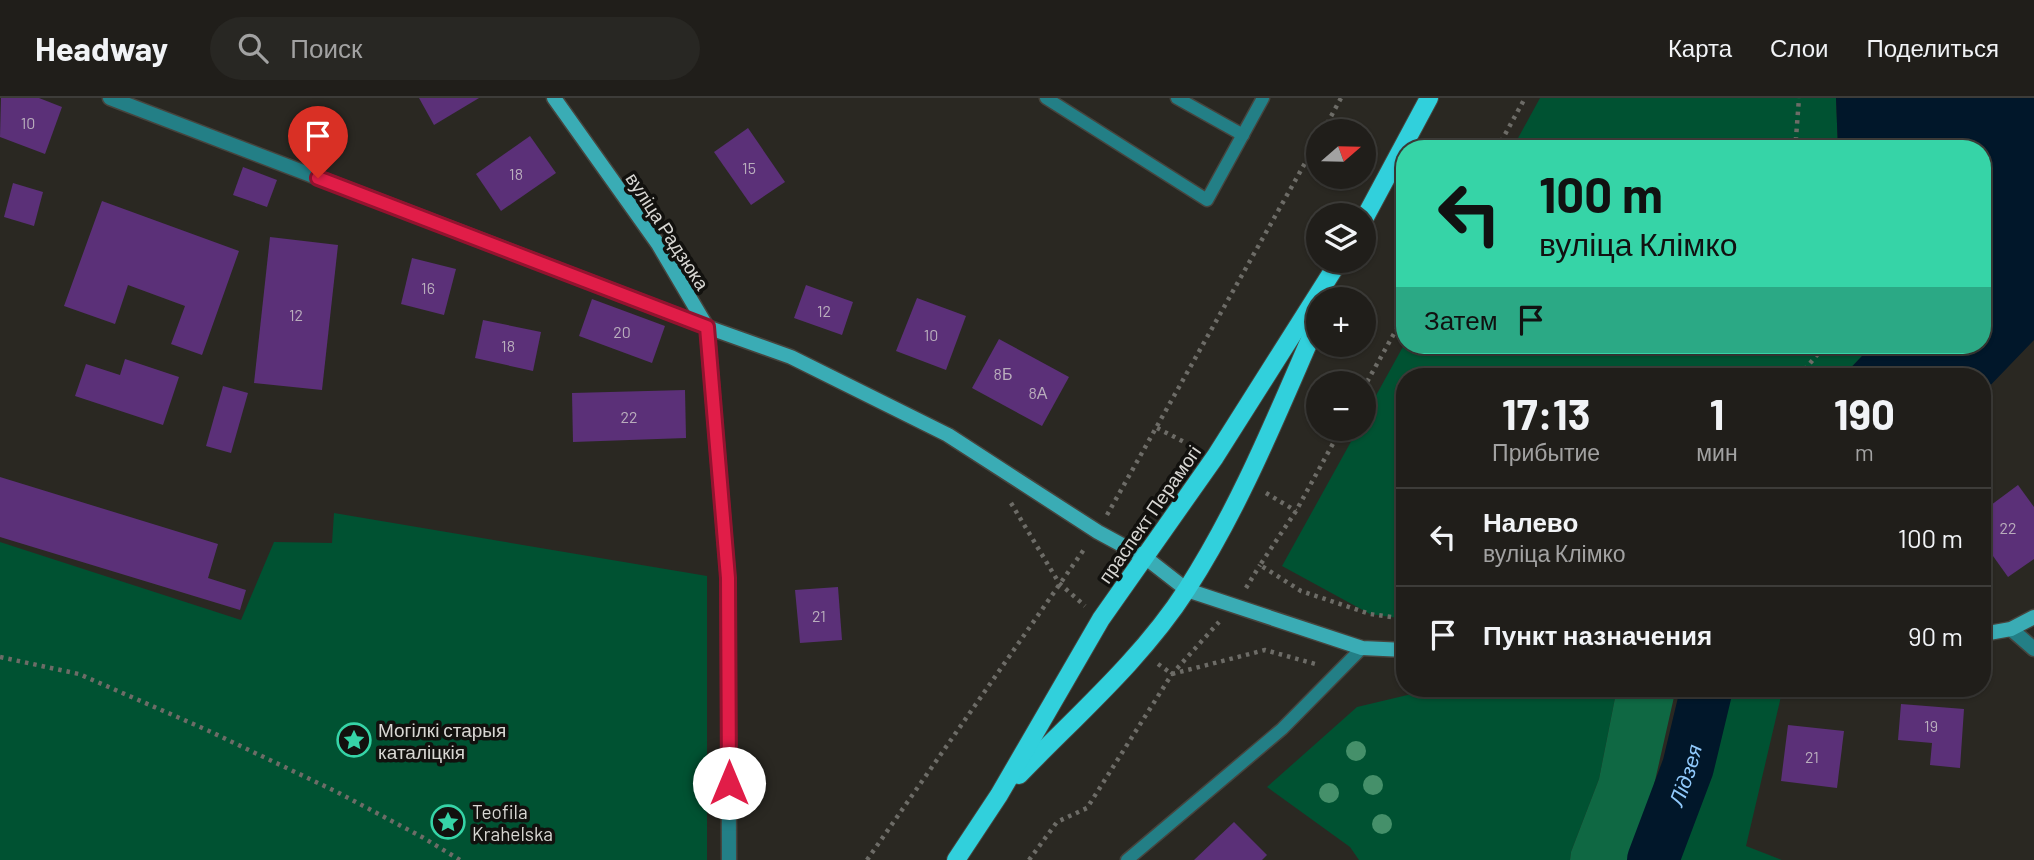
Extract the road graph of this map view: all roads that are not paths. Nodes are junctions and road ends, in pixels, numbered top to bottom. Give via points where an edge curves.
1 (110, 98) edge
2 (554, 98) edge
3 (1046, 98) edge
4 (1177, 98) edge
5 (1263, 98) edge
6 (1429, 98) edge
7 (1242, 135) junction
8 (1406, 140) edge
9 (1396, 160) edge
10 (1373, 203) edge
11 (1334, 273) edge
12 (707, 327) junction
13 (1306, 348) edge
14 (1146, 558) junction
15 (1186, 590) junction
16 (2034, 617) edge
17 (2011, 629) junction
18 (1991, 633) edge
19 (1362, 648) junction
20 (2034, 649) edge
21 (1396, 650) edge
22 (999, 795) junction
23 (729, 860) edge
24 (956, 860) edge
25 (1127, 860) edge

1 - 12 street
2 - 12 street, вуліца Радзюка via 658,244
3 - 7 lane via 1207,200
4 - 7 lane
5 - 7 lane
6 - 8 main road
9 - 10 main road
11 - 14 main road, праспект Перамогі
12 - 14 street via 791,357 948,435
12 - 23 street, вуліца Радзюка via 728,578
13 - 15 main road, праспект Перамогі via 1247,482
14 - 15 street
14 - 22 main road, праспект Перамогі via 1101,619
15 - 19 street
15 - 22 main road, праспект Перамогі via 1140,651
16 - 17 street
17 - 18 street
17 - 20 street
19 - 21 street
19 - 25 lane via 1282,729
22 - 24 main road, праспект Перамогі

